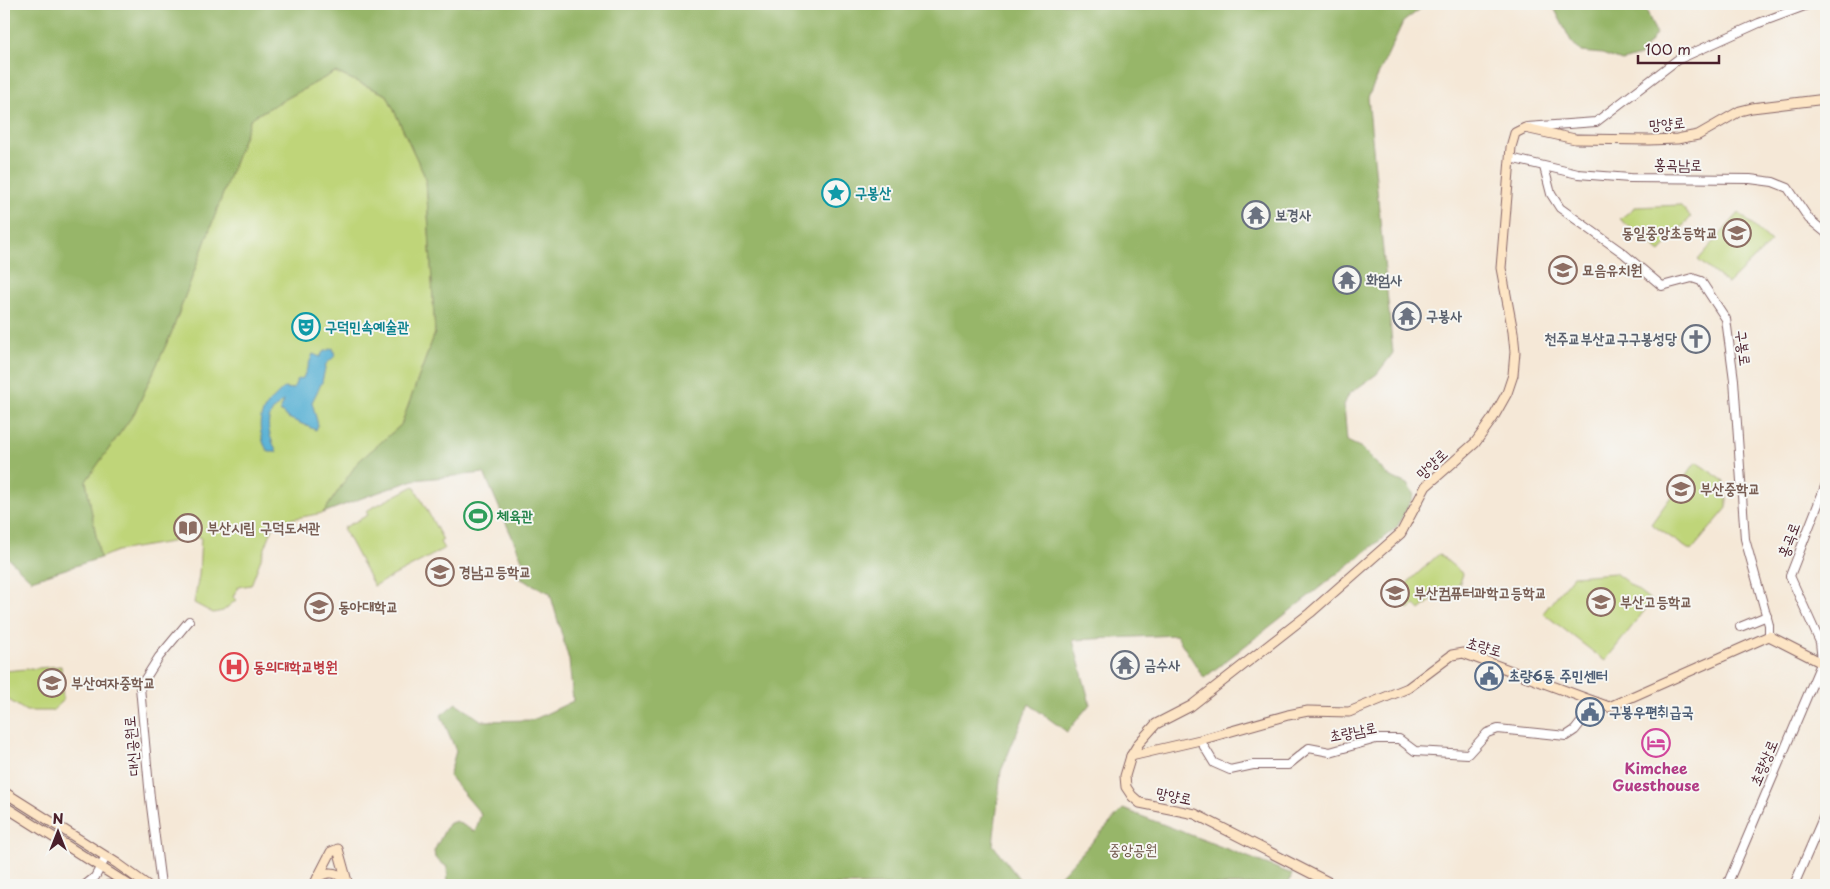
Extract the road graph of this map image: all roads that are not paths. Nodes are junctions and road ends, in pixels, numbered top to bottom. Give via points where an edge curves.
1 (1810, 4) edge
2 (1826, 99) edge
3 (1524, 128) junction
4 (1510, 158) junction
5 (1544, 167) junction
6 (1826, 233) edge
7 (1826, 484) edge
8 (1766, 616) junction
9 (189, 620) dead end
10 (1740, 627) dead end
11 (1769, 636) junction
12 (1826, 652) edge
13 (1822, 663) junction
14 (1596, 703) junction
15 (1200, 740) junction
16 (1132, 756) junction
17 (4, 792) edge
18 (4, 806) edge
19 (1826, 811) edge
20 (106, 857) junction
21 (100, 867) junction
22 (1733, 874) junction
23 (316, 881) edge
24 (85, 885) edge
25 (129, 885) edge
26 (147, 885) edge
27 (161, 885) edge
28 (348, 885) edge
29 (1334, 885) edge
30 (1727, 885) edge
31 (1735, 885) edge
32 (1794, 885) edge

1 - 3 street via 1677,60 1596,122
2 - 3 main road, 망양로 via 1740,111 1698,134 1677,139 1575,139
3 - 4 main road, 망양로 via 1513,137
4 - 5 street, 홍곡남로
4 - 16 main road, 망양로 via 1501,268 1515,352 1514,375 1493,418 1475,443 1426,486 1401,533 1310,612 1191,706 1156,724
5 - 6 street, 홍곡남로 via 1578,174 1630,178 1773,182 1788,188 1810,218
5 - 8 street, 구봉로 via 1551,194 1560,208 1623,253 1662,286 1692,278 1701,280 1726,319 1734,380 1745,539
7 - 13 street, 홍곡로 via 1790,576 1820,642
8 - 10 street
8 - 11 street, 구봉로
9 - 27 street, 대신공원로 via 140,687
11 - 13 main road
11 - 14 main road, 초량로 via 1609,707
12 - 13 street, 초량상로
13 - 22 street, 초량상로
14 - 15 main road, 초량로 via 1463,653 1452,655 1408,688 1349,712 1308,711
14 - 15 street, 초량남로 via 1575,730 1566,736 1498,729 1487,734 1468,754 1415,751 1399,739 1376,739 1330,752 1308,748 1288,765 1254,765 1230,770 1214,763
15 - 16 main road, 초량로
16 - 29 main road, 망양로 via 1124,782 1140,803 1195,814
17 - 20 main road
18 - 21 main road
19 - 32 street
20 - 21 street
20 - 26 main road
21 - 24 street via 95,877
21 - 25 main road
22 - 30 street, 초량상로
22 - 31 street
23 - 28 main road via 324,873 333,873
23 - 28 main road via 331,852 338,849

